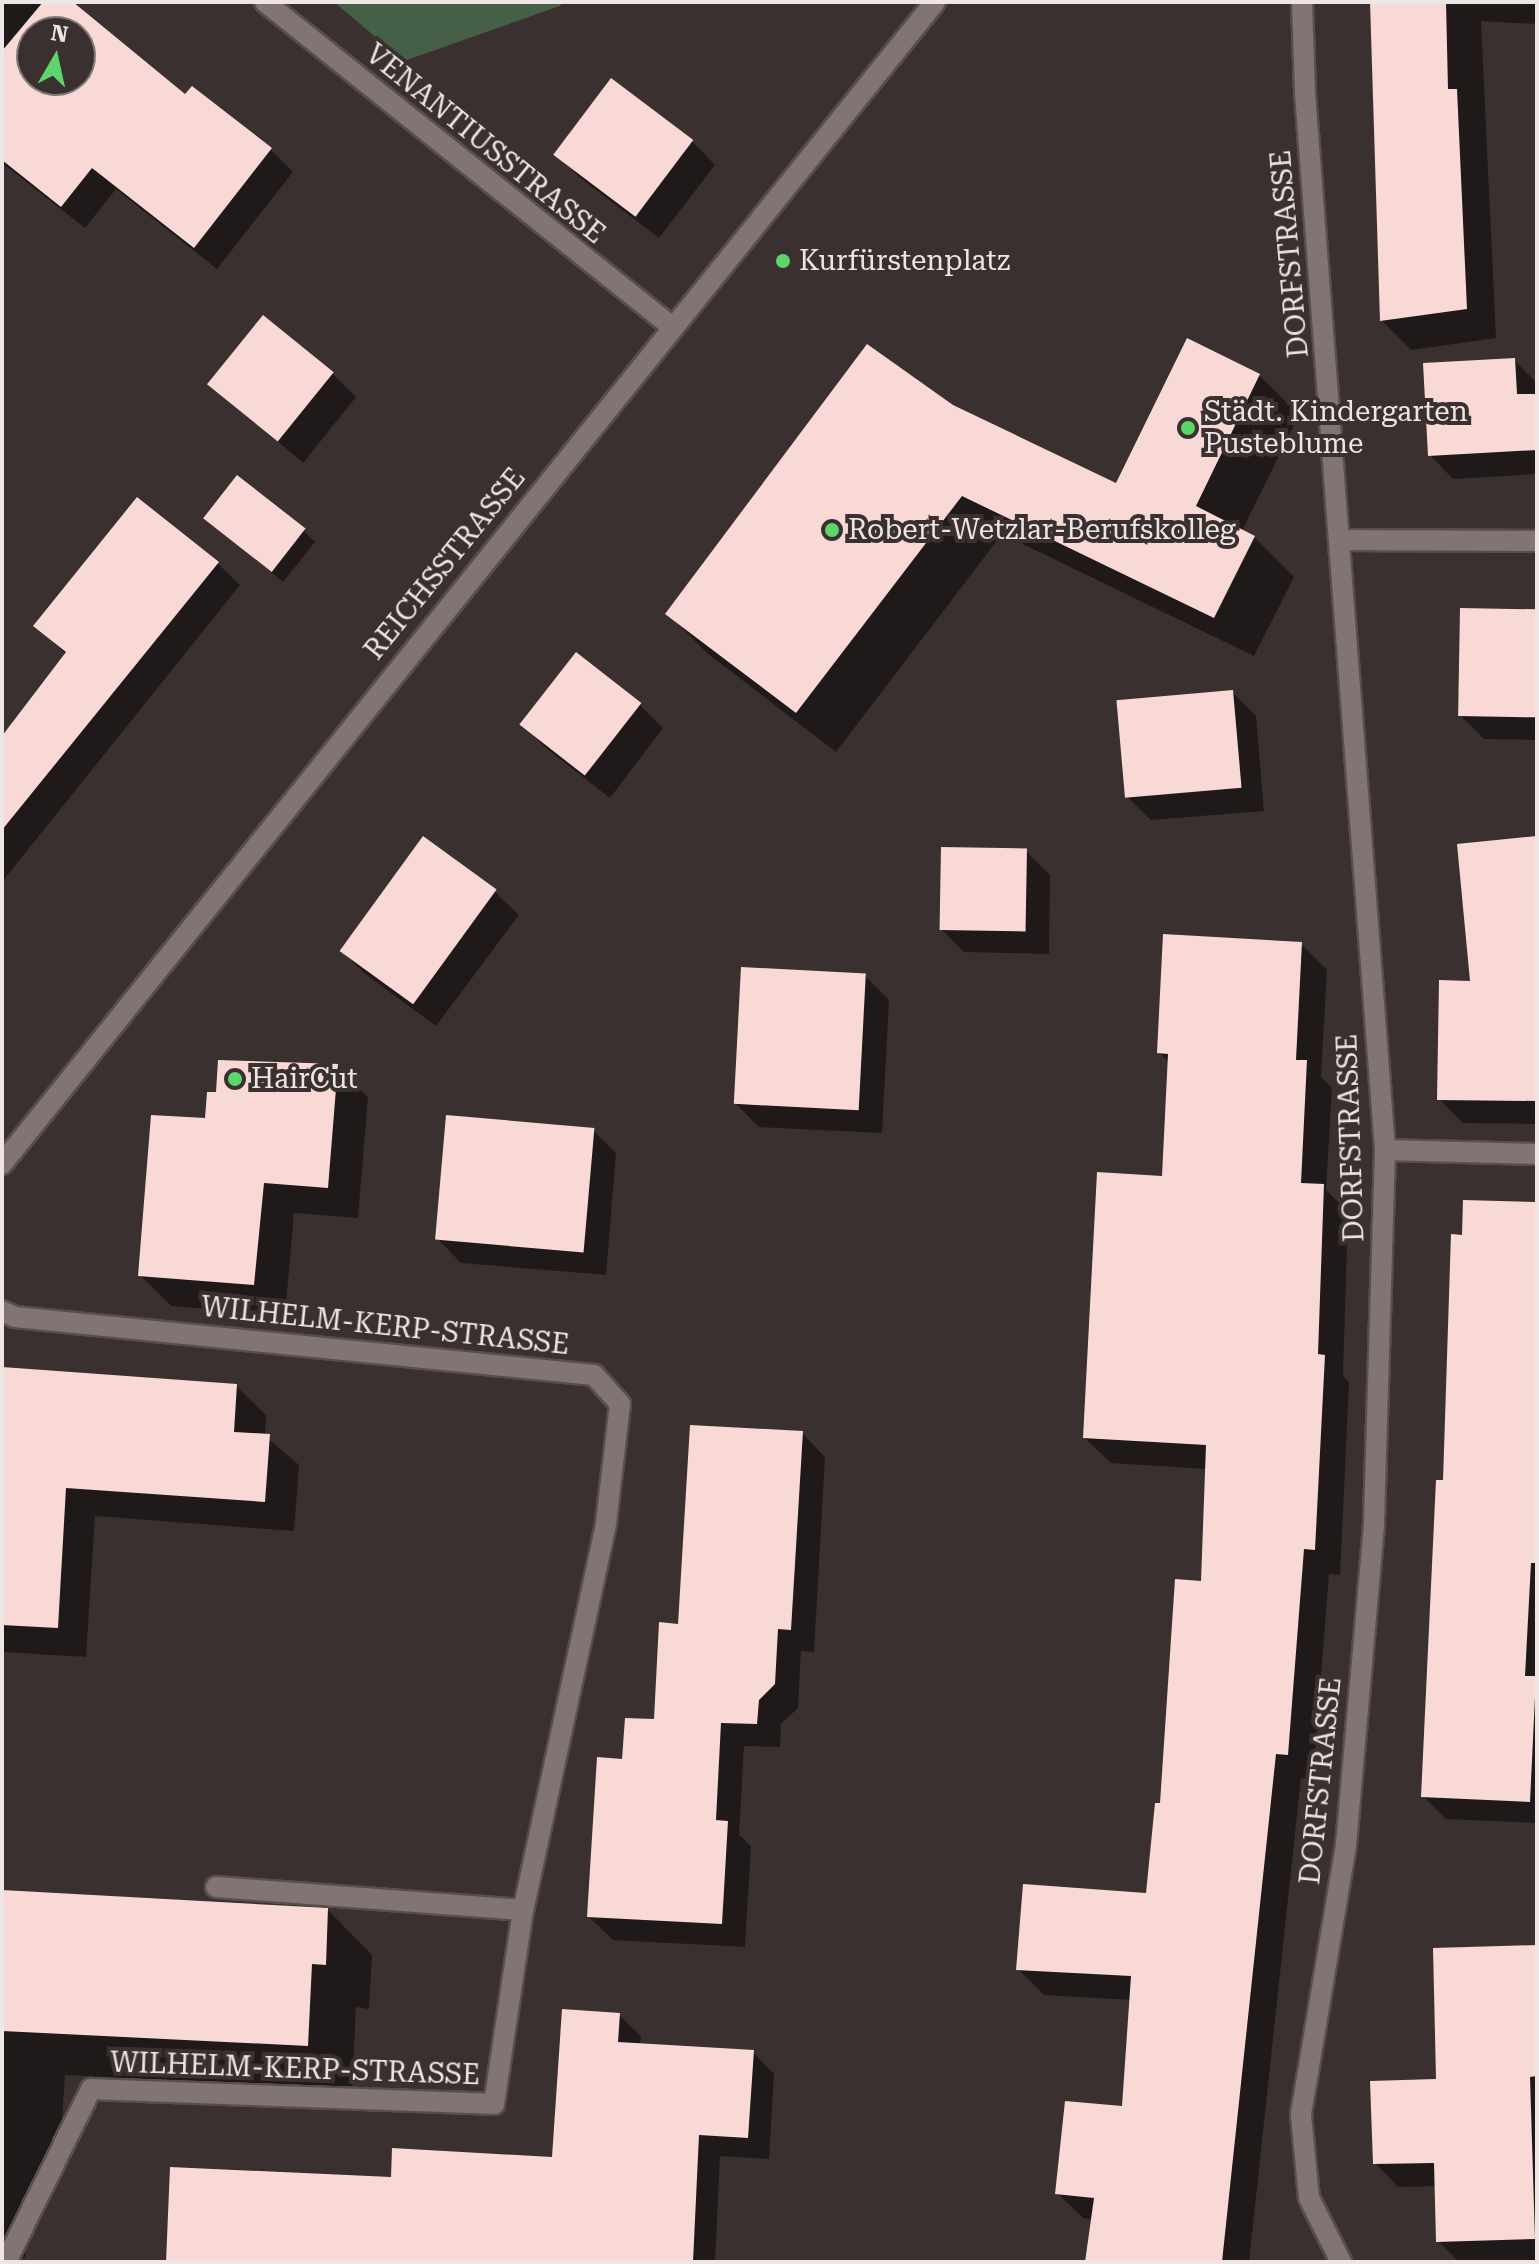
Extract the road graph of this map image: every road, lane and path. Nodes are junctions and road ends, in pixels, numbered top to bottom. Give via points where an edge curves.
1 (265, 2) edge
2 (935, 2) edge
3 (1302, 2) edge
4 (671, 326) junction
5 (1341, 540) junction
6 (1537, 541) edge
7 (1385, 1150) junction
8 (1537, 1154) edge
9 (2, 1164) edge
10 (2, 1311) edge
11 (216, 1887) dead end
12 (523, 1910) junction
13 (6, 2262) edge
14 (1341, 2262) edge

1 - 4 street, VENANTIUSSTRASSE
2 - 4 street, REICHSSTRASSE
3 - 5 street, DORFSTRASSE
4 - 9 street, REICHSSTRASSE
5 - 6 street
5 - 7 street, DORFSTRASSE
7 - 8 street
7 - 14 street, DORFSTRASSE via 1369,1586 1346,1845 1301,2115 1309,2198
10 - 12 street, WILHELM-KERP-STRASSE via 15,1317 594,1375 620,1404 606,1524
11 - 12 street
12 - 13 street, WILHELM-KERP-STRASSE via 494,2104 91,2089

